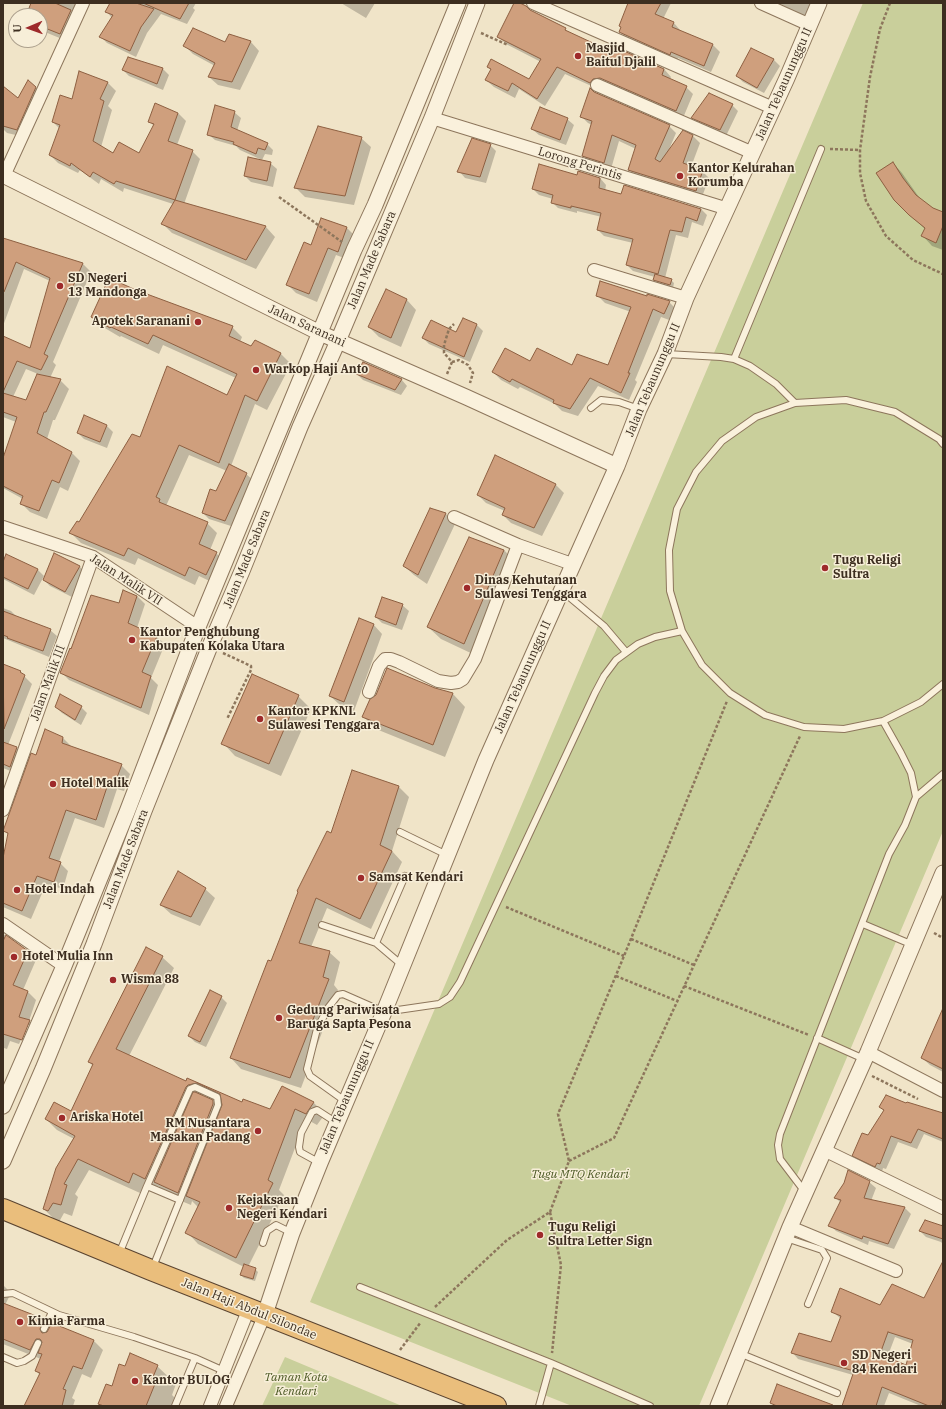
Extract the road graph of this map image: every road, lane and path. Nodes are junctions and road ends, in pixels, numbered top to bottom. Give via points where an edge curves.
1 (83, 3) edge
2 (458, 3) edge
3 (477, 3) edge
4 (533, 3) edge
5 (761, 3) edge
6 (819, 3) edge
7 (890, 3) edge
8 (810, 25) junction
9 (468, 28) junction
10 (508, 45) dead end
11 (597, 85) dead end
12 (773, 108) junction
13 (432, 118) junction
14 (821, 149) joint
15 (860, 150) junction
16 (753, 153) junction
17 (3, 177) edge
18 (278, 197) dead end
19 (728, 209) junction
20 (354, 250) junction
21 (594, 270) dead end
22 (943, 274) edge
23 (686, 298) junction
24 (454, 324) dead end
25 (320, 334) junction
26 (338, 341) junction
27 (665, 354) junction
28 (734, 359) junction
29 (452, 362) junction
30 (441, 387) junction
31 (466, 397) junction
32 (795, 403) junction
33 (591, 408) dead end
34 (639, 409) junction
35 (943, 444) edge
36 (617, 466) junction
37 (454, 517) dead end
38 (3, 527) edge
39 (518, 545) junction
40 (93, 557) junction
41 (572, 564) junction
42 (561, 590) junction
43 (198, 627) junction
44 (682, 631) junction
45 (210, 646) junction
46 (626, 652) junction
47 (943, 684) edge
48 (369, 692) dead end
49 (730, 693) junction
50 (227, 719) dead end
51 (883, 721) junction
52 (804, 727) junction
53 (943, 774) edge
54 (916, 797) junction
55 (3, 810) edge
56 (400, 832) dead end
57 (448, 855) junction
58 (943, 873) edge
59 (405, 876) dead end
60 (497, 904) junction
61 (3, 924) edge
62 (863, 924) junction
63 (322, 926) dead end
64 (631, 940) junction
65 (376, 943) junction
66 (913, 945) junction
67 (624, 956) junction
68 (402, 965) junction
69 (694, 965) junction
70 (64, 966) junction
71 (616, 976) junction
72 (684, 986) junction
73 (677, 1001) junction
74 (384, 1012) junction
75 (817, 1038) junction
76 (864, 1060) junction
77 (6, 1087) edge
78 (943, 1091) edge
79 (918, 1099) dead end
80 (345, 1101) junction
81 (3, 1106) edge
82 (337, 1123) junction
83 (824, 1150) junction
84 (3, 1161) edge
85 (569, 1161) junction
86 (320, 1163) junction
87 (147, 1186) junction
88 (805, 1192) junction
89 (180, 1200) junction
90 (943, 1208) edge
91 (3, 1209) edge
92 (550, 1212) junction
93 (788, 1232) junction
94 (292, 1233) junction
95 (263, 1243) dead end
96 (119, 1256) junction
97 (151, 1270) junction
98 (896, 1271) dead end
99 (360, 1287) dead end
100 (3, 1294) edge
101 (808, 1304) dead end
102 (257, 1311) junction
103 (52, 1312) junction
104 (428, 1314) junction
105 (44, 1329) dead end
106 (38, 1343) dead end
107 (740, 1353) junction
108 (3, 1357) edge
109 (195, 1358) junction
110 (551, 1363) junction
111 (389, 1364) junction
112 (224, 1371) junction
113 (837, 1393) dead end
114 (175, 1406) edge
115 (210, 1406) edge
116 (226, 1406) edge
117 (496, 1406) edge
118 (539, 1406) edge
119 (650, 1406) edge
120 (718, 1406) edge

1 - 17 street
2 - 20 street, Jalan Made Sabara
3 - 9 street, Jalan Made Sabara
4 - 12 street
5 - 8 street
6 - 8 street, Jalan Tebaununggu II
7 - 15 path via 880,29 870,77
8 - 12 street, Jalan Tebaununggu II
9 - 10 path
9 - 13 street, Jalan Made Sabara
11 - 16 street
12 - 16 street, Jalan Tebaununggu II
13 - 19 street, Lorong Perintis
13 - 26 street, Jalan Made Sabara
14 - 15 path
14 - 28 lane
15 - 22 path via 860,173 866,201 886,236 913,260
16 - 19 street, Jalan Tebaununggu II
17 - 25 street, Jalan Saranani
18 - 20 path
19 - 23 street, Jalan Tebaununggu II
20 - 25 street, Jalan Made Sabara
21 - 23 street
23 - 27 street, Jalan Tebaununggu II
24 - 29 path via 449,329 443,351
25 - 26 street, Jalan Saranani
25 - 43 street, Jalan Made Sabara
26 - 30 street, Jalan Saranani
26 - 45 street, Jalan Made Sabara
27 - 28 lane
27 - 34 street, Jalan Tebaununggu II
28 - 32 lane via 750,366 776,384
29 - 30 path
29 - 31 path via 459,360 468,365 473,373
30 - 31 street, Jalan Saranani
31 - 36 street, Jalan Saranani
32 - 35 lane via 846,400 896,412
32 - 44 lane via 756,418 722,441 696,472 677,509 669,550 670,591
33 - 34 lane via 601,400
34 - 36 street, Jalan Tebaununggu II
36 - 41 street, Jalan Tebaununggu II
37 - 39 street
38 - 40 street, Jalan Malik VII
39 - 41 street
39 - 48 street via 475,659 463,679 451,683 438,681 399,662 385,659 379,666
40 - 43 street, Jalan Malik VII
40 - 55 street, Jalan Malik III
41 - 42 street, Jalan Tebaununggu II
42 - 46 lane via 604,626
42 - 57 street, Jalan Tebaununggu II via 486,760
43 - 70 street, Jalan Made Sabara
44 - 46 lane via 655,637
44 - 49 lane via 702,665
45 - 50 path via 251,666
45 - 84 street, Jalan Made Sabara via 94,944
46 - 60 lane via 616,660 595,693
47 - 51 lane via 921,702
49 - 52 lane via 765,715
49 - 64 path
51 - 52 lane via 844,729
51 - 54 lane via 911,774
52 - 69 path
53 - 54 lane
54 - 62 lane via 890,854
56 - 57 lane
57 - 68 street, Jalan Tebaununggu II
58 - 66 street
59 - 65 lane
60 - 67 path
60 - 74 lane via 450,998 439,1004
61 - 70 street
62 - 66 lane
62 - 75 lane
63 - 65 lane
64 - 67 path
64 - 69 path
65 - 68 lane
66 - 76 street
67 - 71 path
68 - 74 street, Jalan Tebaununggu II
69 - 72 path
70 - 77 street, Jalan Made Sabara
71 - 73 path
71 - 85 path via 558,1114
72 - 73 path
72 - 75 path
73 - 85 path via 614,1138
74 - 80 street, Jalan Tebaununggu II
74 - 80 lane via 343,994 338,995 317,1029 307,1069 310,1076
75 - 76 lane
75 - 88 lane via 778,1145 780,1159
76 - 78 street
76 - 79 path
76 - 83 street
77 - 81 street, Jalan Made Sabara
80 - 82 street, Jalan Tebaununggu II
82 - 86 street, Jalan Tebaununggu II
82 - 86 lane via 317,1110 312,1112 301,1133 300,1152
83 - 88 street
83 - 90 street
85 - 92 path
86 - 94 street, Jalan Tebaununggu II
87 - 89 lane
87 - 89 lane via 190,1089 195,1087 208,1092 217,1097 218,1105
87 - 96 lane
88 - 93 street
89 - 97 lane
91 - 96 highway, Jalan Haji Abdul Silondae
92 - 104 path via 507,1240
92 - 110 path via 561,1265
93 - 98 street
93 - 101 lane via 822,1250 827,1258
93 - 107 street
94 - 95 lane via 276,1225 268,1231
94 - 102 street, Jalan Tebaununggu II
96 - 97 highway, Jalan Haji Abdul Silondae
97 - 102 highway, Jalan Haji Abdul Silondae
99 - 104 lane
100 - 103 lane via 13,1293
102 - 111 highway, Jalan Haji Abdul Silondae
102 - 112 street
102 - 116 street
103 - 105 lane
103 - 109 lane
104 - 110 lane
104 - 111 path
106 - 108 lane via 32,1356 24,1361 17,1362
107 - 113 lane
107 - 120 street
109 - 112 lane
109 - 114 lane
110 - 118 lane
110 - 119 lane
111 - 117 highway, Jalan Haji Abdul Silondae
112 - 115 street

